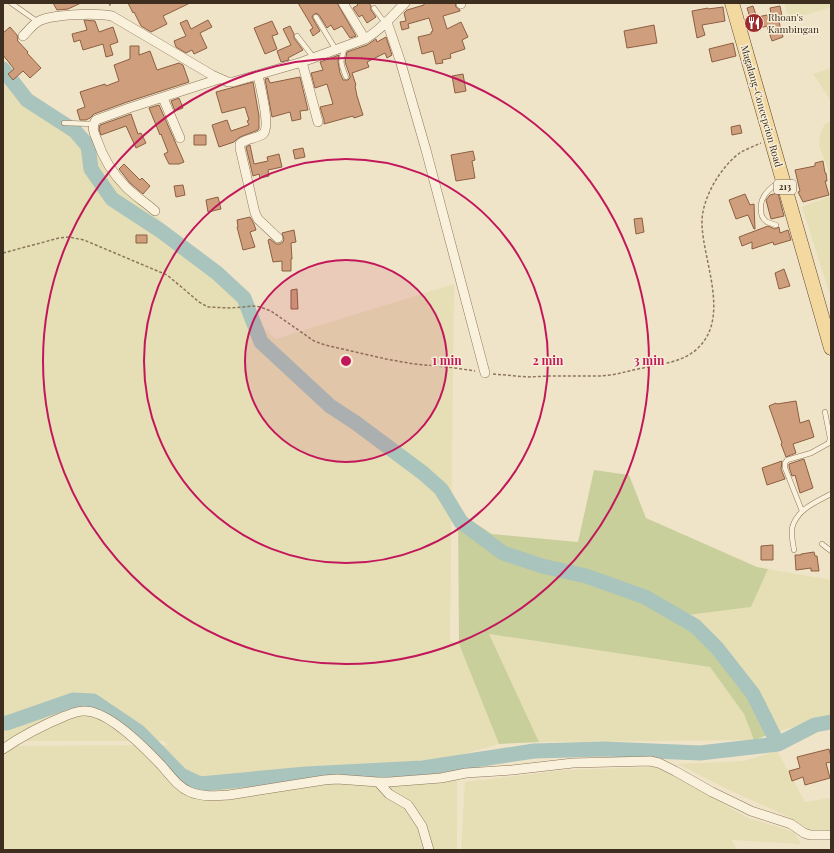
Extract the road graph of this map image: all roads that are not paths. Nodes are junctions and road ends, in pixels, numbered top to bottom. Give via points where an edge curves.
1 (11, 3) edge
2 (343, 3) edge
3 (405, 3) edge
4 (732, 3) edge
5 (374, 8) dead end
6 (316, 17) dead end
7 (38, 22) junction
8 (387, 22) junction
9 (23, 36) dead end
10 (297, 36) dead end
11 (365, 39) junction
12 (340, 48) junction
13 (314, 58) junction
14 (302, 62) junction
15 (258, 75) junction
16 (346, 77) dead end
17 (219, 79) junction
18 (163, 98) junction
19 (318, 122) dead end
20 (64, 123) dead end
21 (93, 124) junction
22 (180, 138) dead end
23 (783, 179) junction
24 (155, 211) dead end
25 (776, 225) dead end
26 (278, 238) dead end
27 (829, 333) edge
28 (831, 348) edge
29 (485, 373) road end
30 (825, 412) dead end
31 (831, 438) edge
32 (831, 494) edge
33 (802, 511) junction
34 (822, 544) dead end
35 (794, 550) dead end
36 (831, 551) edge
37 (3, 749) edge
38 (378, 782) junction
39 (831, 835) edge
40 (429, 850) edge

1 - 7 lane
2 - 11 street
3 - 8 street
4 - 23 main road, Magalang-Concepcion Road / 213
5 - 8 lane
6 - 12 lane
7 - 9 street
7 - 17 street via 57,16 112,16
8 - 11 street
8 - 29 street via 426,150
10 - 13 lane
11 - 12 street
12 - 13 street
12 - 16 lane via 341,63
13 - 14 street
14 - 15 street
14 - 19 street
15 - 17 street via 233,82
15 - 26 street via 264,102 265,131 262,135 243,141 240,148 255,213
17 - 18 street
18 - 21 street via 96,120
18 - 22 street
20 - 21 lane
21 - 24 street via 93,130 108,165 127,188
23 - 25 lane via 766,192 760,206 766,221
23 - 27 main road, Magalang-Concepcion Road / 213
27 - 28 main road, Magalang-Concepcion Road / 213
30 - 31 lane
31 - 33 lane via 818,450 785,462
32 - 33 lane
33 - 35 lane via 792,528
34 - 36 lane
37 - 38 street via 51,722 83,711 94,712 114,722 181,787 190,792 215,796 324,780
38 - 39 street via 441,778 466,773 573,763 650,761 659,763 752,811 791,824 804,833
38 - 40 street via 389,794 408,805 422,826

